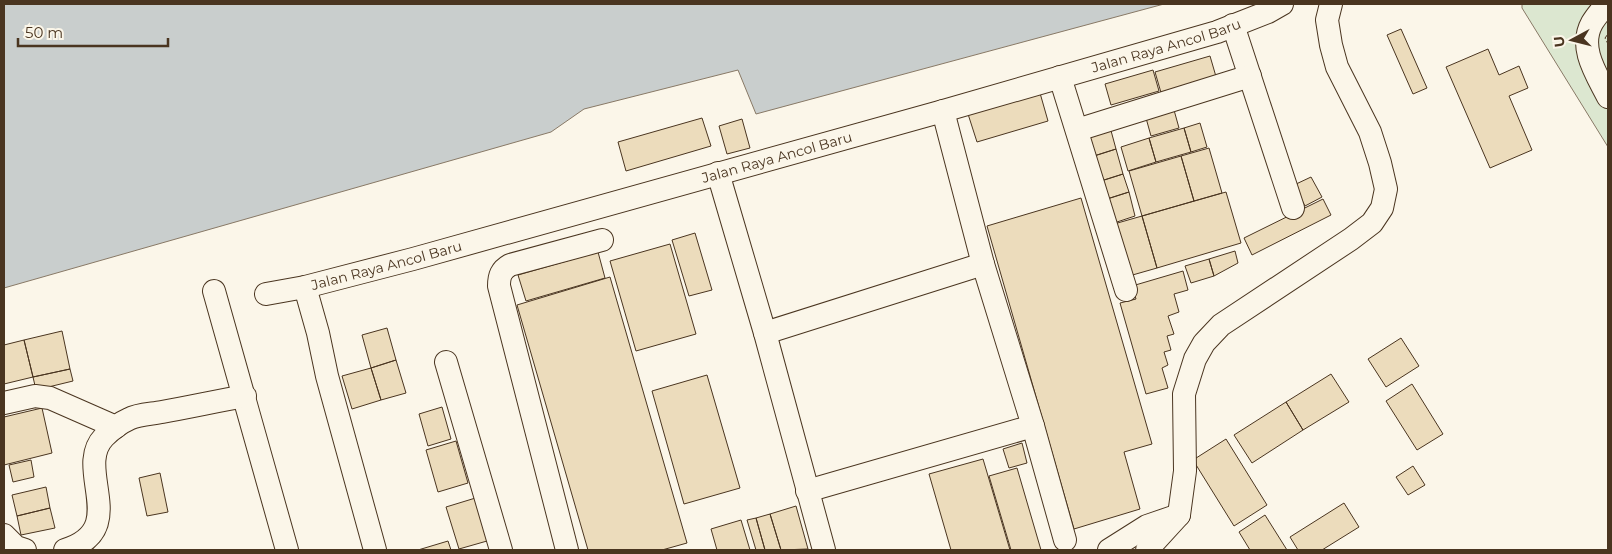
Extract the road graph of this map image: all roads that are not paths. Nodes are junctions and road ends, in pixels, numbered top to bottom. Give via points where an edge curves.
1 (1282, 4) edge
2 (1331, 4) edge
3 (1606, 4) edge
4 (1233, 25) junction
5 (1250, 76) junction
6 (1060, 77) junction
7 (1608, 97) edge
8 (943, 111) junction
9 (1077, 130) junction
10 (718, 173) junction
11 (1292, 208) dead end
12 (602, 240) dead end
13 (983, 264) junction
14 (305, 287) junction
15 (1126, 290) dead end
16 (214, 291) dead end
17 (266, 294) dead end
18 (765, 333) junction
19 (446, 362) dead end
20 (245, 396) junction
21 (4, 403) edge
22 (1033, 426) junction
23 (116, 427) junction
24 (807, 491) junction
25 (1179, 515) junction
26 (4, 535) edge
27 (1065, 540) dead end
28 (25, 550) edge
29 (65, 550) edge
30 (287, 550) edge
31 (375, 550) edge
32 (500, 550) edge
33 (567, 550) edge
34 (824, 550) edge
35 (1109, 550) edge
36 (1147, 550) edge

1 - 4 lane, Jalan Raya Ancol Baru
2 - 25 lane via 1328,20 1331,45 1337,67 1370,132 1380,163 1386,189 1382,208 1372,223 1351,239 1221,325 1204,343 1184,394 1185,471
3 - 7 lane via 1592,23 1587,45 1589,59
4 - 5 lane
4 - 6 lane, Jalan Raya Ancol Baru
5 - 9 lane
5 - 11 lane
6 - 8 lane, Jalan Raya Ancol Baru
6 - 9 lane
8 - 10 lane, Jalan Raya Ancol Baru
8 - 13 lane
9 - 15 lane
10 - 14 lane, Jalan Raya Ancol Baru
10 - 18 lane
12 - 33 lane via 510,265 499,276
13 - 18 lane
13 - 22 lane
14 - 17 lane, Jalan Raya Ancol Baru
14 - 31 lane
16 - 20 lane
18 - 24 lane
19 - 32 lane
20 - 23 lane via 130,418
20 - 30 lane
21 - 23 lane via 35,396 50,398
22 - 24 lane
22 - 27 lane
23 - 29 lane via 97,445 94,457 99,516 92,534 78,546
24 - 34 lane
25 - 35 lane via 1147,526
25 - 36 lane
26 - 28 lane via 16,547

